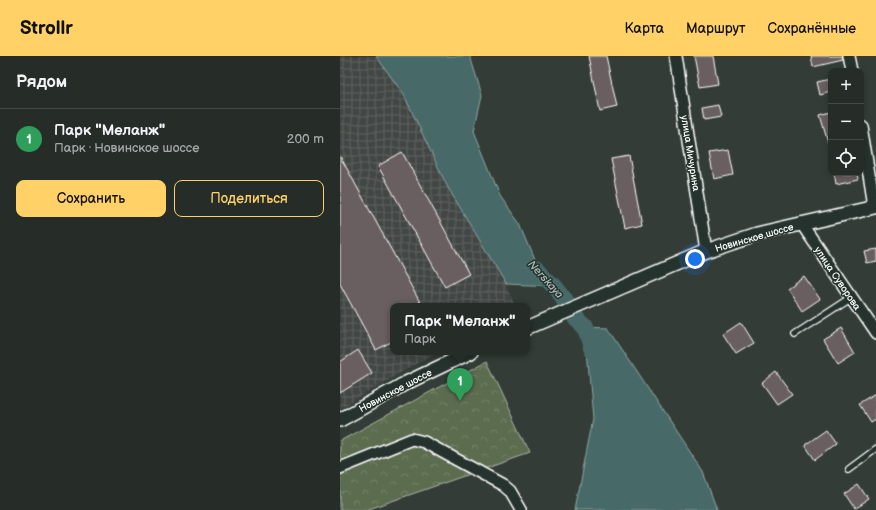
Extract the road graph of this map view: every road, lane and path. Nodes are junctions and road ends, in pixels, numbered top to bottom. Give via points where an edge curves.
1 (676, 56) edge
2 (849, 56) edge
3 (851, 68) edge
4 (864, 140) edge
5 (875, 207) edge
6 (801, 223) junction
7 (706, 251) junction
8 (852, 297) junction
9 (530, 326) edge
10 (876, 333) edge
11 (795, 334) dead end
12 (466, 355) edge
13 (340, 420) edge
14 (876, 450) edge
15 (340, 468) edge
16 (849, 469) dead end
17 (521, 510) edge

1 - 7 street, улица Мичурина
2 - 3 street
4 - 5 street
5 - 6 street, Новинское шоссе
6 - 7 street, Новинское шоссе
6 - 8 street, улица Суворова
7 - 9 street, Новинское шоссе
8 - 10 street, улица Суворова
8 - 11 lane
12 - 13 street, Новинское шоссе via 406,383
14 - 16 lane
15 - 17 street via 412,439 424,442 503,485 510,491

